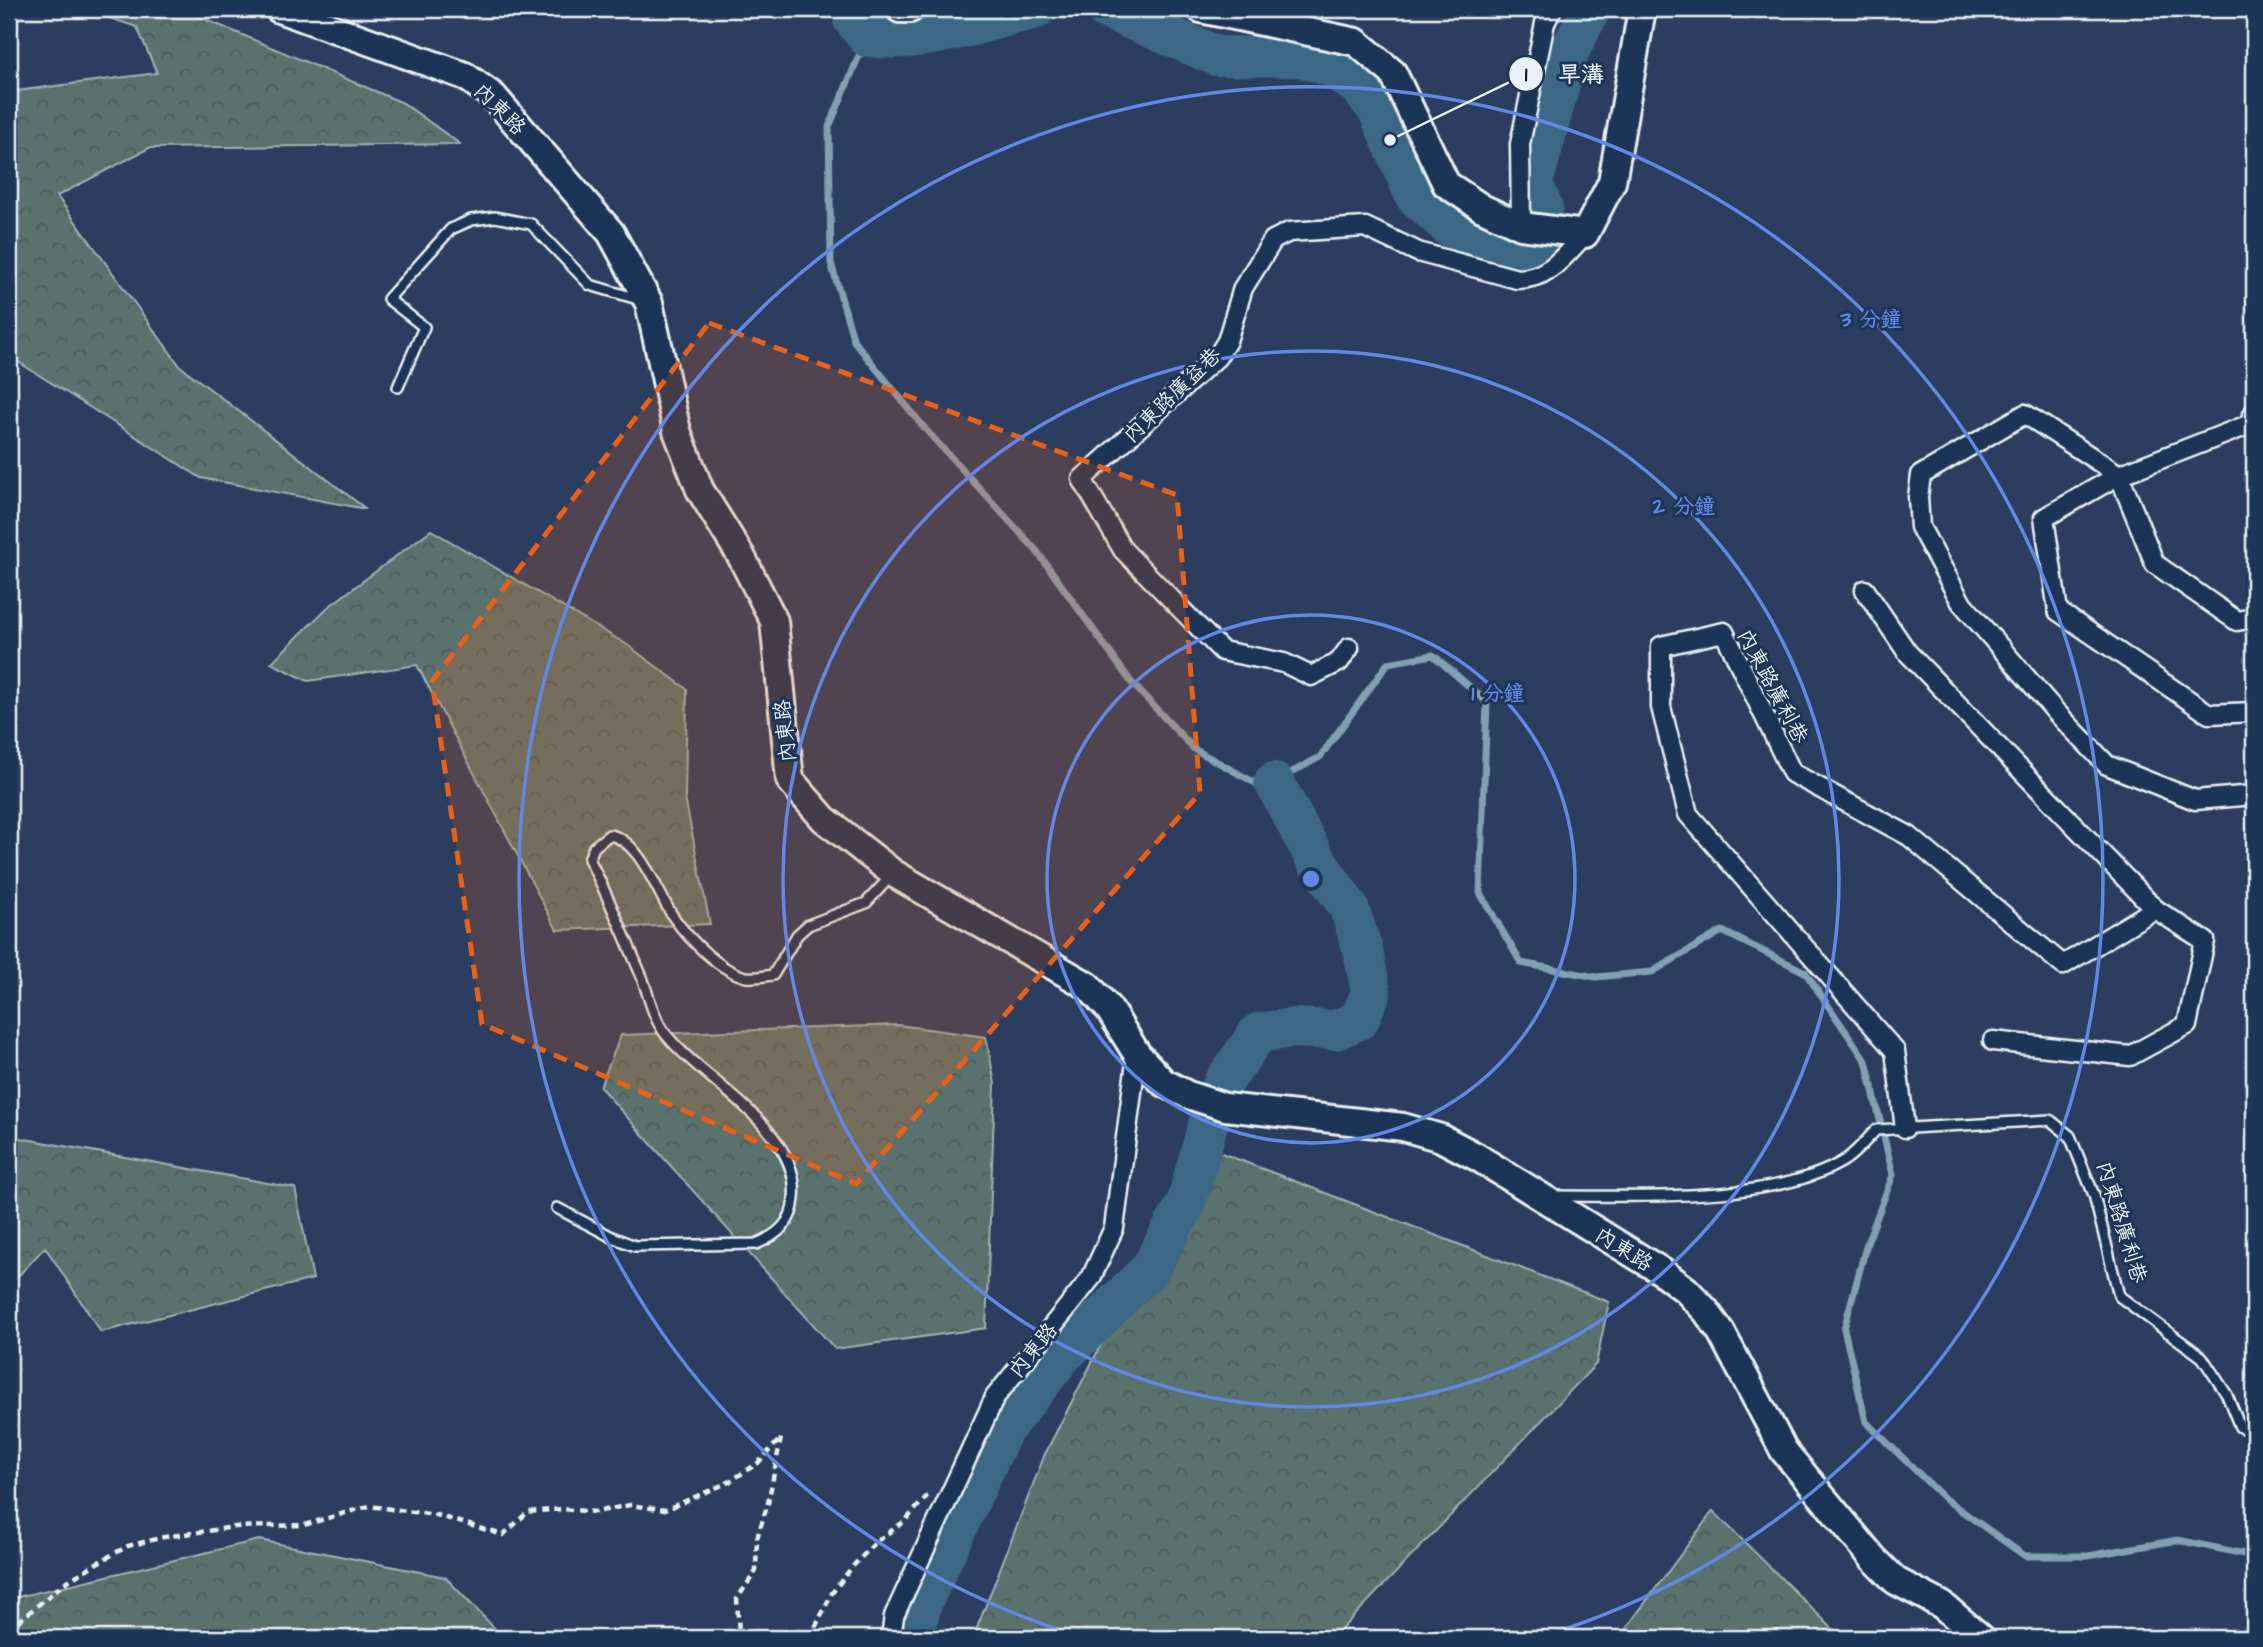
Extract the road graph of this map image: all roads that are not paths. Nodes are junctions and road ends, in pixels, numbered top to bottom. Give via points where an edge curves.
1 (279, 9) edge
2 (900, 9) edge
3 (910, 9) edge
4 (1201, 9) edge
5 (1552, 9) edge
6 (1642, 9) edge
7 (1521, 226) junction
8 (1585, 234) junction
9 (649, 303) junction
10 (398, 387) dead end
11 (2254, 413) edge
12 (2119, 475) junction
13 (1865, 590) dead end
14 (2254, 618) edge
15 (1349, 648) dead end
16 (2254, 712) edge
17 (2254, 795) edge
18 (893, 873) junction
19 (2155, 909) junction
20 (1993, 1041) dead end
21 (1137, 1054) junction
22 (1905, 1128) junction
23 (1540, 1196) junction
24 (557, 1208) dead end
25 (2254, 1432) edge
26 (891, 1638) edge
27 (1981, 1638) edge

1 - 9 street, 內東路 via 465,76 493,96 611,233
2 - 3 street
4 - 7 street via 1356,42 1392,74 1446,184
5 - 7 street via 1545,23 1520,144
6 - 8 street, 內東路廣益巷 via 1612,182
7 - 8 street
8 - 15 street, 內東路廣益巷 via 1546,274 1517,279 1418,252 1365,227 1289,232 1273,240 1242,288 1227,341 1217,357 1082,479 1123,550 1222,651 1284,663 1311,676 1339,662
9 - 10 lane via 590,285 531,224 495,217 471,220 451,229 388,299 424,327
9 - 18 street, 內東路 via 677,431 700,490 774,621 790,780 824,819
11 - 12 street via 2248,425
12 - 14 street via 2155,564 2237,621
12 - 16 street via 2043,518 2058,611 2209,714
12 - 17 street via 2025,414 1921,475 1920,527 1961,602 2107,765 2195,800
13 - 19 street via 1907,652
18 - 21 street, 內東路 via 1088,986 1109,1009
18 - 24 lane via 866,903 808,925 773,975 746,977 718,963 675,920 633,847 609,835 594,847 590,859 663,1031 771,1135 794,1170 793,1214 772,1238 756,1244 635,1245
19 - 20 street via 2205,941 2187,1025 2130,1056
19 - 22 street, 內東路廣利巷 via 2063,965 1909,836 1792,773 1724,632 1661,646 1661,707 1688,814 1895,1051
21 - 23 street, 內東路 via 1163,1082 1199,1099 1225,1107 1403,1127 1441,1138
21 - 26 street, 內東路 via 1114,1228 1091,1278 995,1397 894,1616
22 - 23 lane, 內東路廣利巷 via 1876,1130 1846,1159 1788,1184 1663,1197
22 - 25 lane, 內東路廣利巷 via 2050,1120 2070,1136 2094,1195 2119,1296 2202,1357 2227,1395 2240,1427
23 - 27 street, 內東路 via 1686,1290 1721,1332 1784,1451 1873,1558 1896,1581 1942,1605

